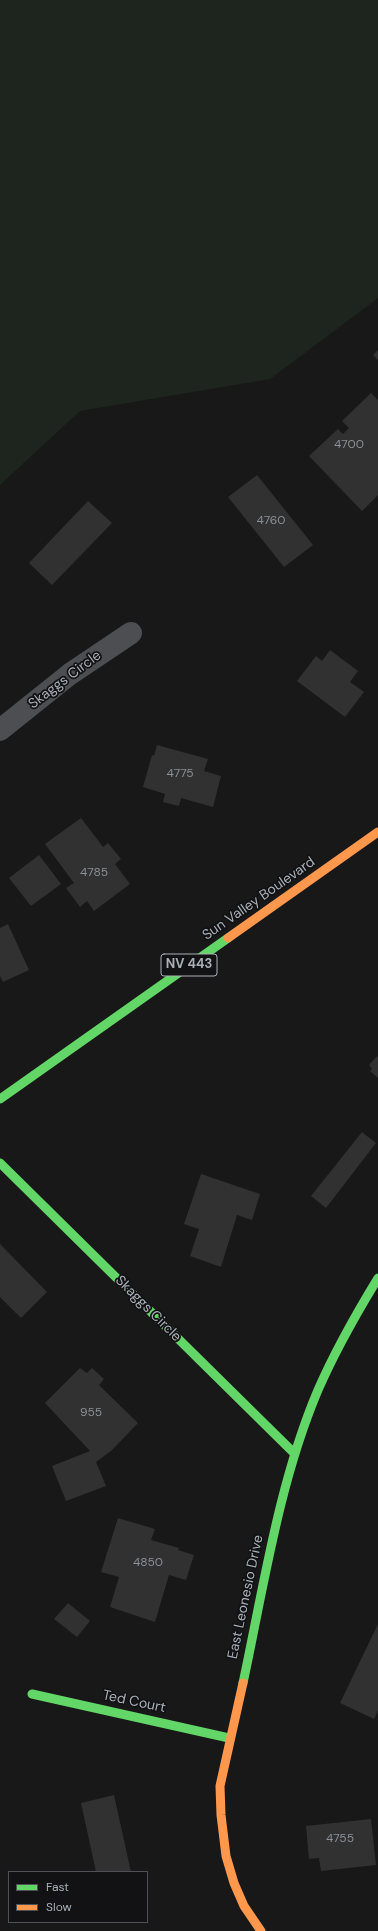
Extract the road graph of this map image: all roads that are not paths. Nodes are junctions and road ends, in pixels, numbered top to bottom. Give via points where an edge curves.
1 (131, 633) dead end
2 (0, 730) edge
3 (378, 832) edge
4 (0, 1099) edge
5 (0, 1163) edge
6 (378, 1278) edge
7 (295, 1454) junction
8 (32, 1694) dead end
9 (229, 1738) junction
10 (261, 1931) edge

1 - 2 street, Skaggs Circle via 70,674
3 - 4 street, Sun Valley Boulevard / NV 443
5 - 7 street, Skaggs Circle
6 - 7 street, East Leonesio Drive via 351,1322 318,1390
7 - 9 street, East Leonesio Drive via 278,1516
8 - 9 street, Ted Court
9 - 10 street, East Leonesio Drive via 220,1786 220,1822 226,1859 238,1892

